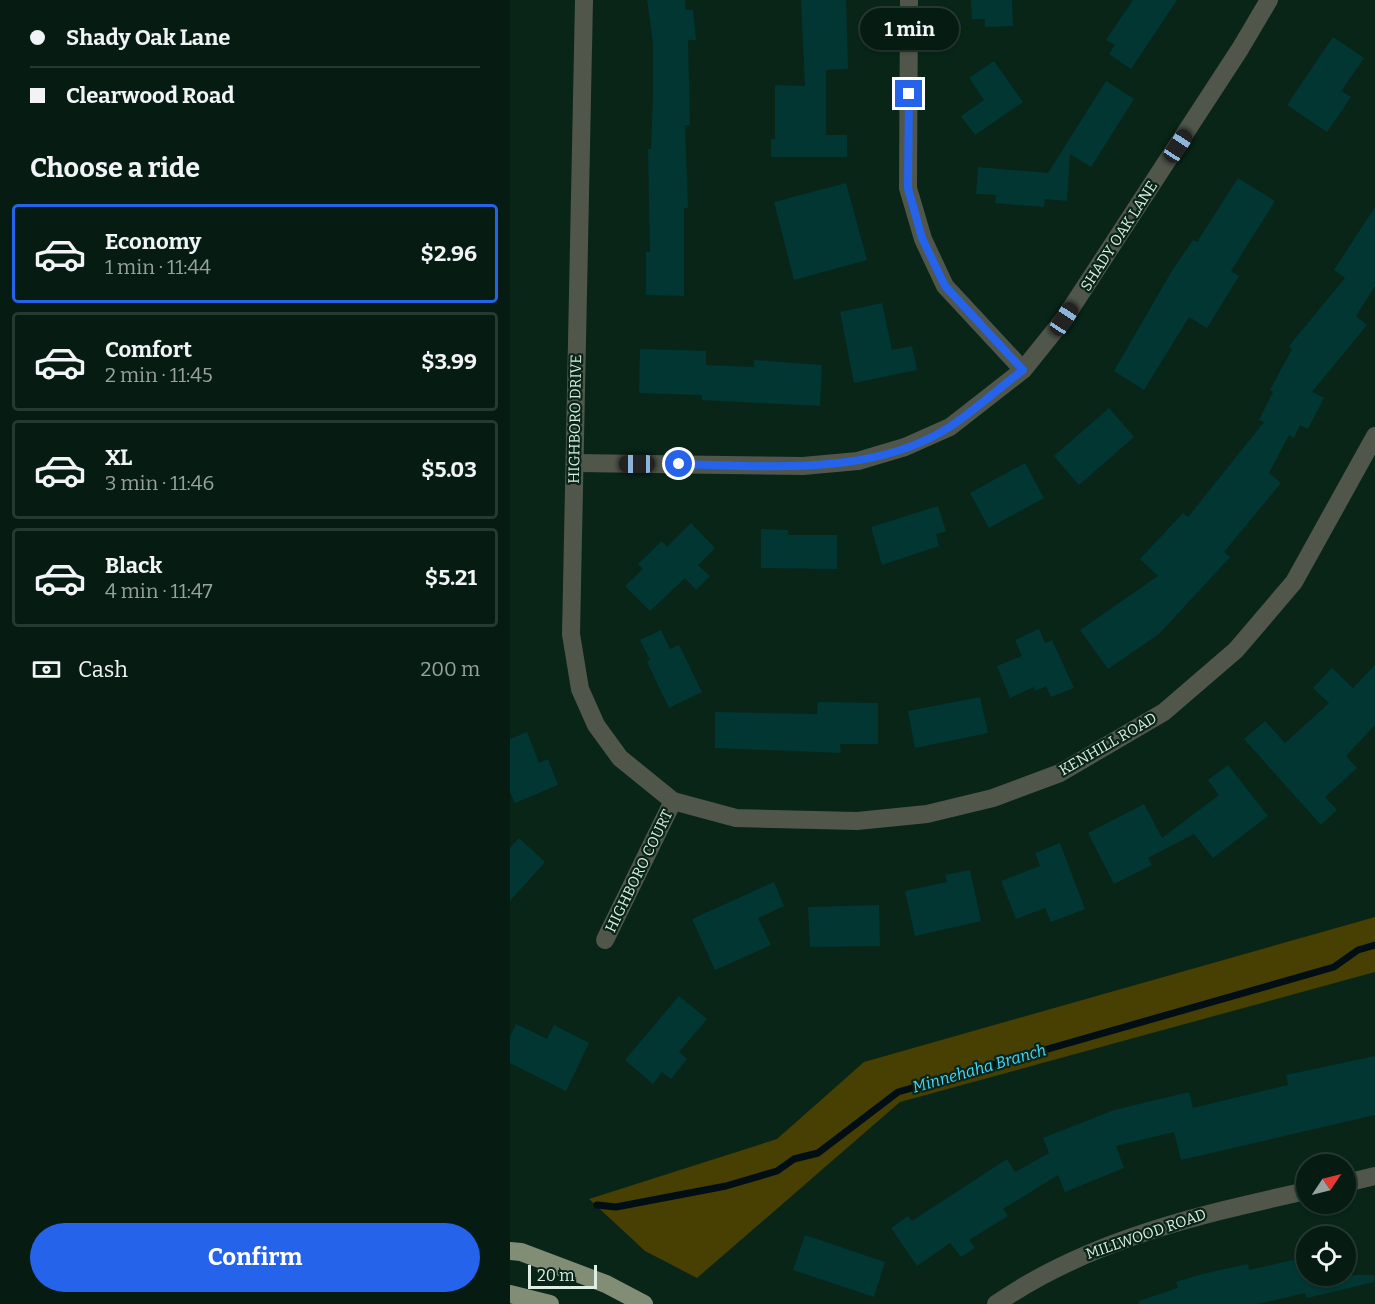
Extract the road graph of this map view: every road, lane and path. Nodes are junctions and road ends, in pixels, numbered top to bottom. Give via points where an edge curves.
1 (584, 0) edge
2 (909, 0) edge
3 (1269, 0) edge
4 (1023, 370) junction
5 (1375, 436) edge
6 (574, 463) junction
7 (673, 801) junction
8 (605, 940) dead end
9 (1375, 1176) edge
10 (1356, 1181) edge
11 (1296, 1193) edge
12 (514, 1251) edge
13 (510, 1294) edge
14 (550, 1304) edge
15 (644, 1304) edge
16 (996, 1304) edge

1 - 6 street, HIGHBORO DRIVE
2 - 4 street via 908,188 922,238 945,286
3 - 4 street, SHADY OAK LANE via 1064,319
4 - 6 street, SHADY OAK LANE via 950,427 905,447 858,461 803,466
5 - 7 street, KENHILL ROAD via 1294,582 1236,650 1164,712 1060,773 993,798 927,814 857,821 736,818
6 - 7 street, HIGHBORO DRIVE via 571,634 580,689 596,724 620,758
7 - 8 street, HIGHBORO COURT
9 - 10 street
11 - 16 street, MILLWOOD ROAD via 1212,1212 1098,1248 1024,1284
12 - 15 main road via 606,1284
13 - 14 main road

